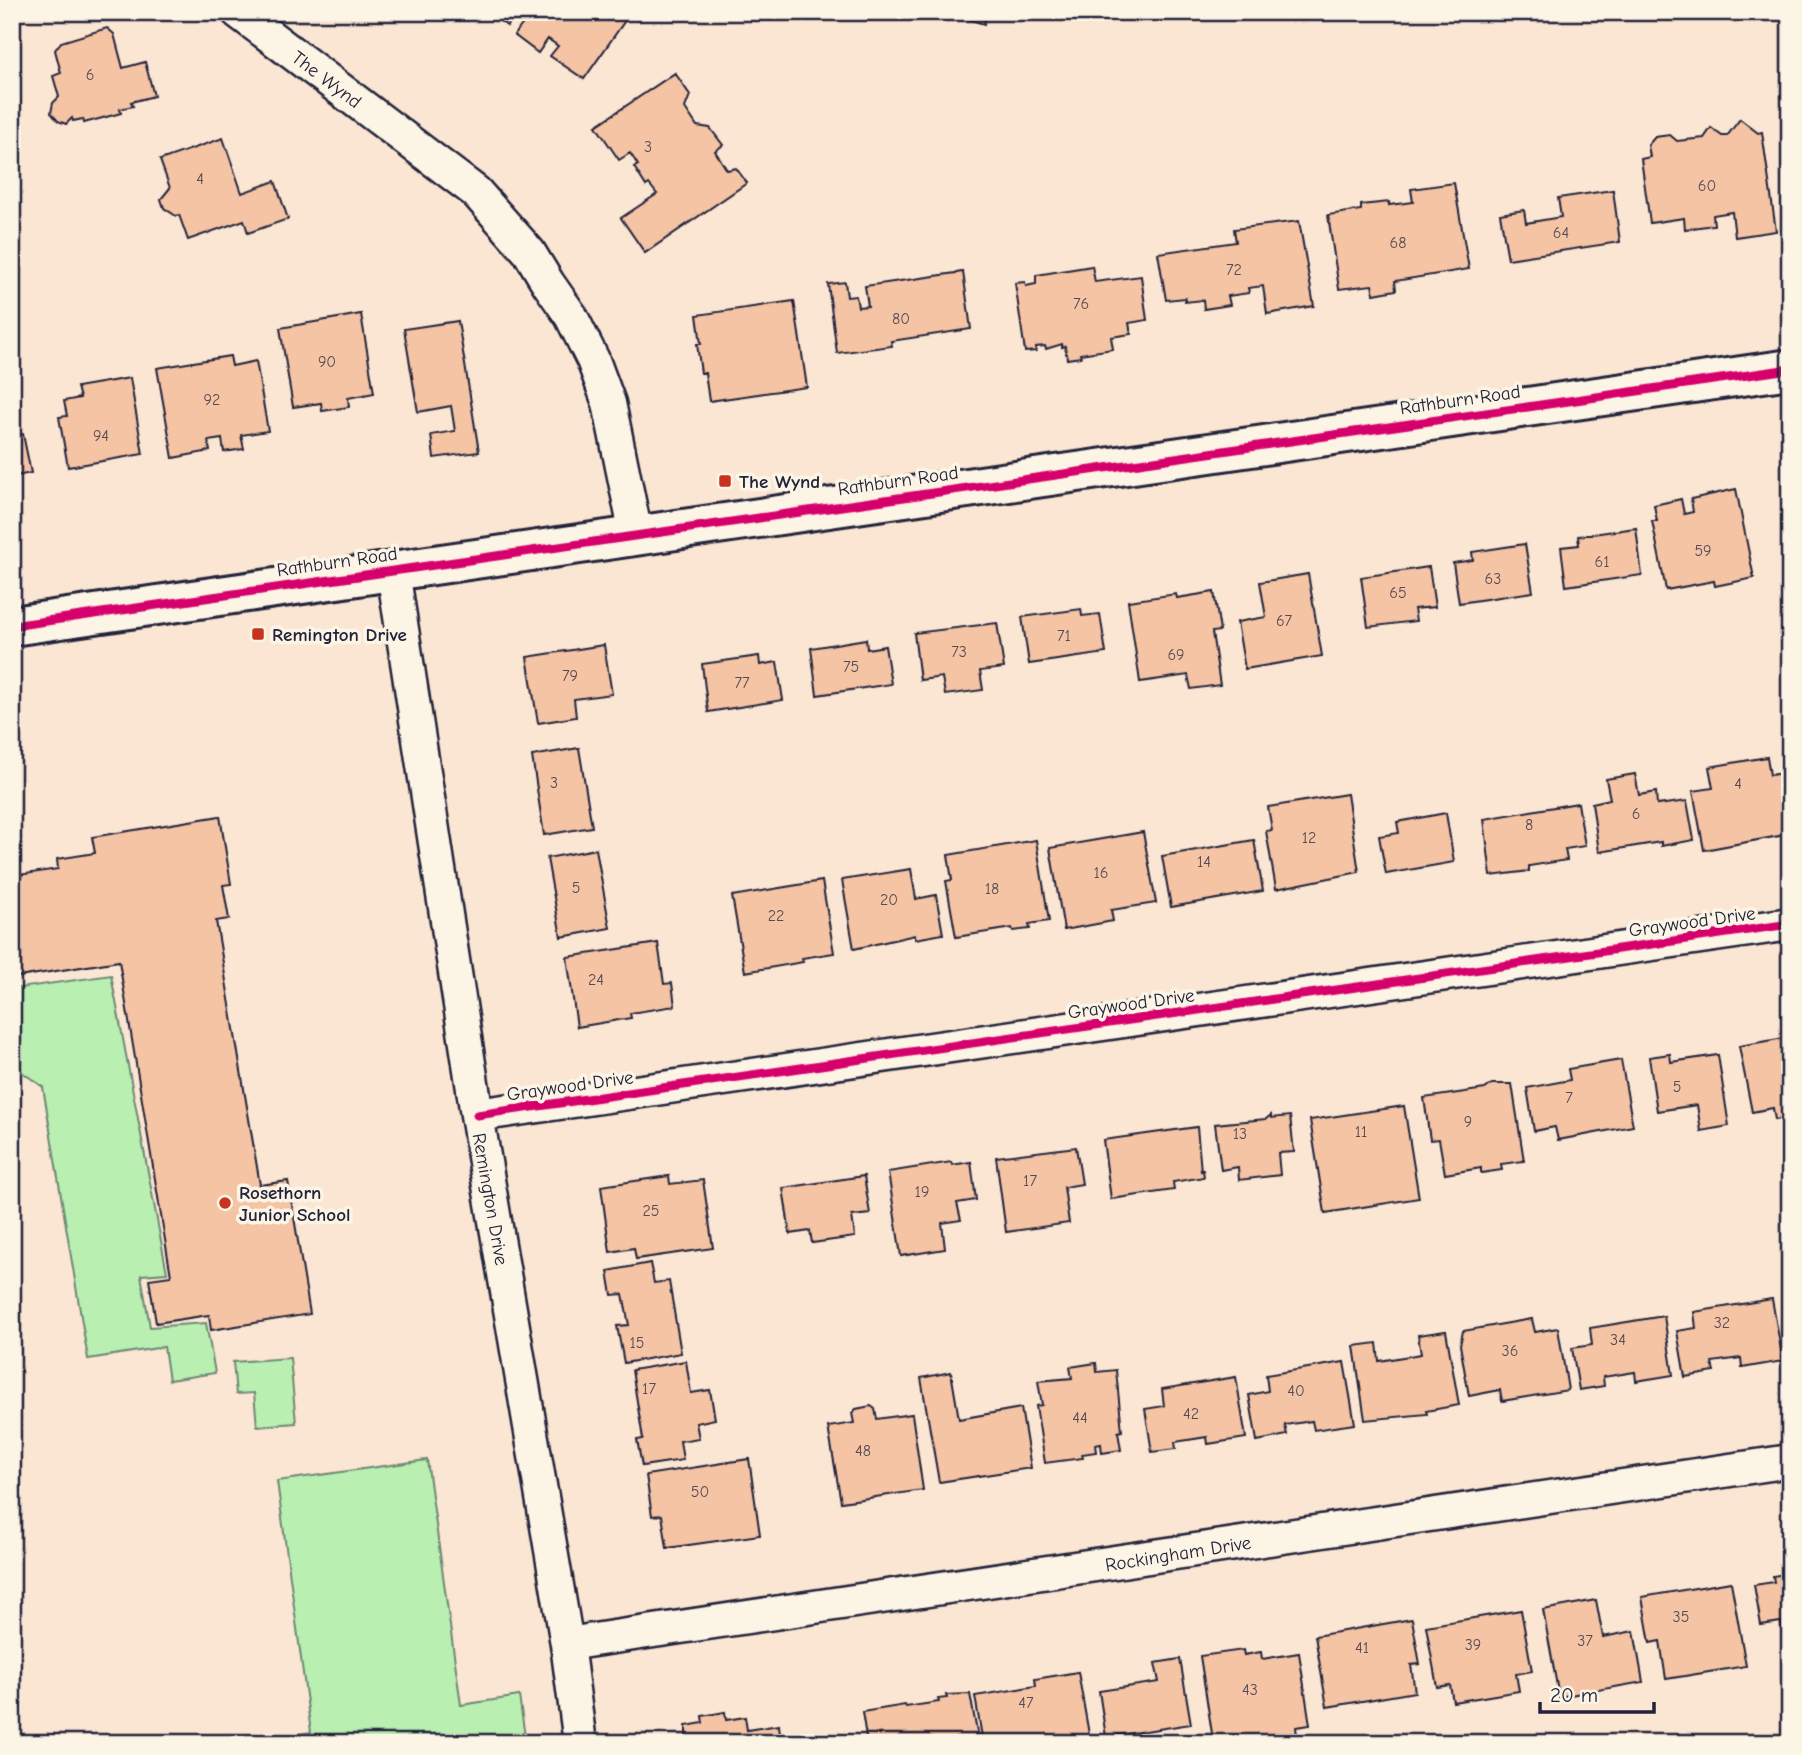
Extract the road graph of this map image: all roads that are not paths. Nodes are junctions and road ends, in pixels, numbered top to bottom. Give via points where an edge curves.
1 (237, 12) edge
2 (1790, 369) edge
3 (636, 535) junction
4 (393, 571) junction
5 (12, 626) edge
6 (1790, 924) edge
7 (477, 1115) junction
8 (1790, 1461) edge
9 (567, 1644) junction
10 (580, 1743) edge

1 - 3 street, The Wynd via 476,192 529,252 571,316 593,360 609,403
2 - 3 street, Rathburn Road
3 - 4 street, Rathburn Road
4 - 5 street, Rathburn Road
4 - 7 street, Remington Drive
6 - 7 street, Graywood Drive
7 - 9 street, Remington Drive
8 - 9 street, Rockingham Drive
9 - 10 street, Remington Drive

